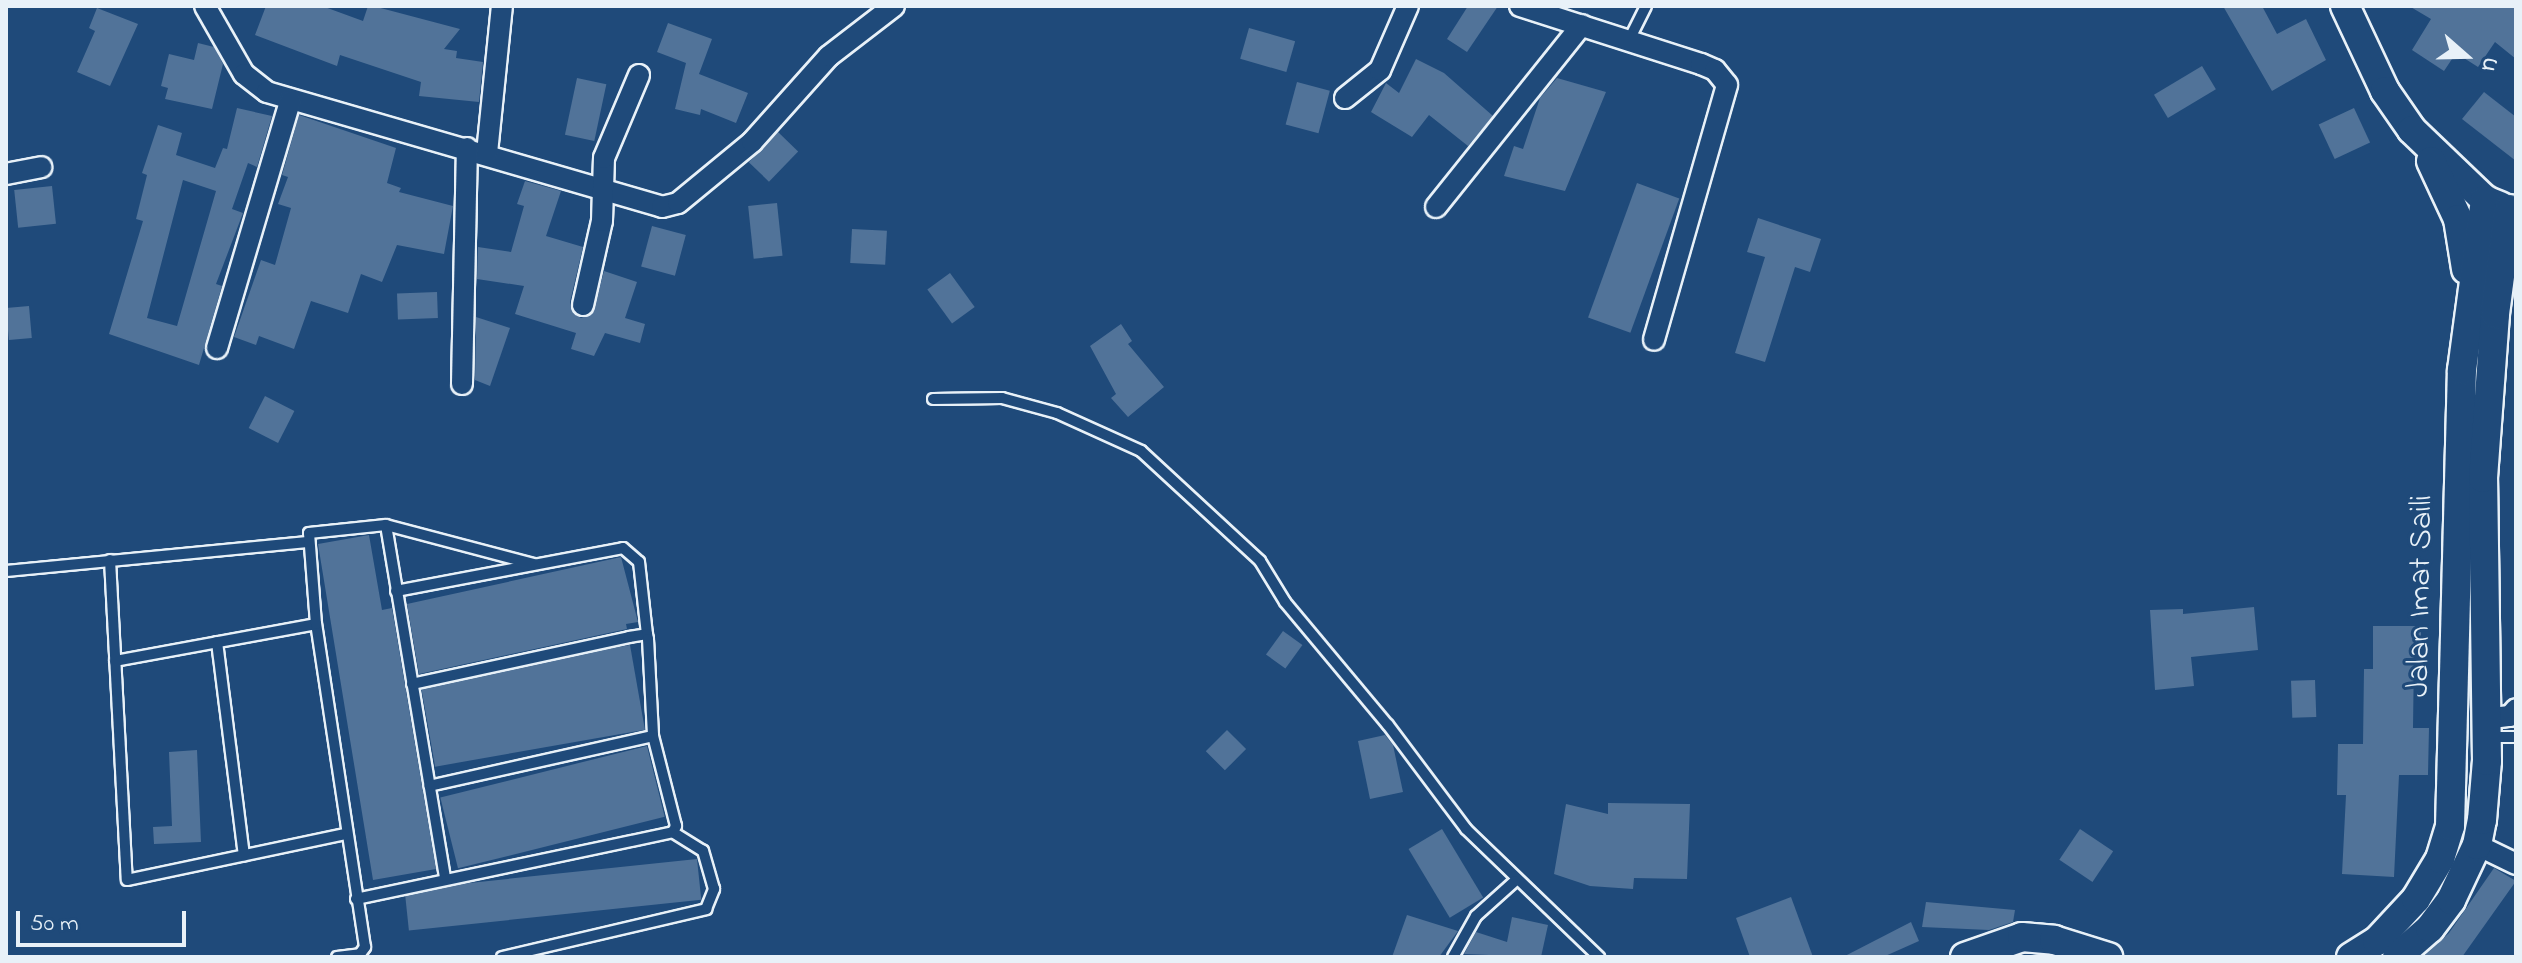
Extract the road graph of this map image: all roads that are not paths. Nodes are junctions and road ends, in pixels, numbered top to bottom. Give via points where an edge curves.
1 (205, 6) edge
2 (502, 6) edge
3 (894, 6) edge
4 (1408, 6) edge
5 (1646, 6) edge
6 (2345, 6) edge
7 (1531, 7) edge
8 (1582, 25) junction
9 (1628, 42) junction
10 (639, 75) dead end
11 (1345, 98) dead end
12 (290, 101) junction
13 (2412, 130) junction
14 (477, 151) junction
15 (41, 167) dead end
16 (6, 174) edge
17 (603, 189) junction
18 (1436, 207) dead end
19 (2504, 207) edge
20 (2516, 288) edge
21 (2470, 297) junction
22 (583, 305) dead end
23 (2495, 314) junction
24 (1654, 340) dead end
25 (217, 348) dead end
26 (462, 384) dead end
27 (933, 399) dead end
28 (386, 525) junction
29 (308, 542) junction
30 (110, 560) junction
31 (534, 564) junction
32 (6, 571) edge
33 (396, 591) junction
34 (316, 624) junction
35 (647, 634) junction
36 (217, 642) junction
37 (115, 661) junction
38 (412, 684) junction
39 (2516, 709) edge
40 (2485, 728) junction
41 (653, 736) junction
42 (2516, 737) edge
43 (430, 786) junction
44 (673, 832) junction
45 (345, 834) junction
46 (2477, 845) junction
47 (244, 855) junction
48 (2516, 864) edge
49 (445, 876) junction
50 (1515, 881) junction
51 (356, 899) junction
52 (2094, 955) edge
53 (361, 956) edge
54 (337, 957) edge
55 (502, 957) edge
56 (1453, 957) edge
57 (1599, 957) edge
58 (1965, 957) edge
59 (2351, 957) edge
60 (2397, 957) edge

1 - 12 street via 244,74
2 - 14 street
3 - 17 street via 829,56 752,142 678,203 653,205
4 - 11 street via 1380,70
5 - 9 lane
6 - 13 main road via 2385,91
7 - 8 street
8 - 9 street
8 - 18 street
9 - 24 street via 1715,70 1727,85
10 - 17 street via 607,149
12 - 14 street
12 - 25 street
13 - 19 main road
13 - 21 main road via 2458,219
14 - 17 street
14 - 26 street
15 - 16 street
17 - 22 street via 602,221
19 - 21 main road, Jalan Imat Saili
19 - 23 main road, Jalan Imat Saili
20 - 23 main road
21 - 59 main road, Jalan Imat Saili via 2460,430 2450,826 2440,859 2416,899 2377,941
23 - 40 main road, Jalan Imat Saili via 2483,478
27 - 50 lane via 1002,398 1057,413 1141,451 1260,561 1306,629 1388,725 1466,829
28 - 29 lane via 313,529
28 - 31 lane
28 - 33 lane
29 - 30 lane
29 - 34 lane
30 - 32 lane
30 - 37 lane
31 - 33 lane
31 - 35 lane via 615,548 631,550 639,562
33 - 38 lane
34 - 36 lane
34 - 45 lane
35 - 38 lane
35 - 41 lane
36 - 37 lane
36 - 47 lane
37 - 47 lane via 127,880
38 - 43 lane
39 - 40 street
40 - 42 lane
40 - 46 main road, Jalan Imat Saili
41 - 43 lane
41 - 44 lane via 676,826
43 - 49 lane
44 - 49 lane
44 - 55 lane via 703,851 714,889 706,909
45 - 47 lane
45 - 51 lane
46 - 48 street
46 - 60 main road, Jalan Imat Saili via 2451,900 2430,928
49 - 51 lane
50 - 56 lane via 1476,916
50 - 57 lane
51 - 53 lane via 365,947
52 - 58 main road via 2054,940 2022,937
53 - 54 lane

